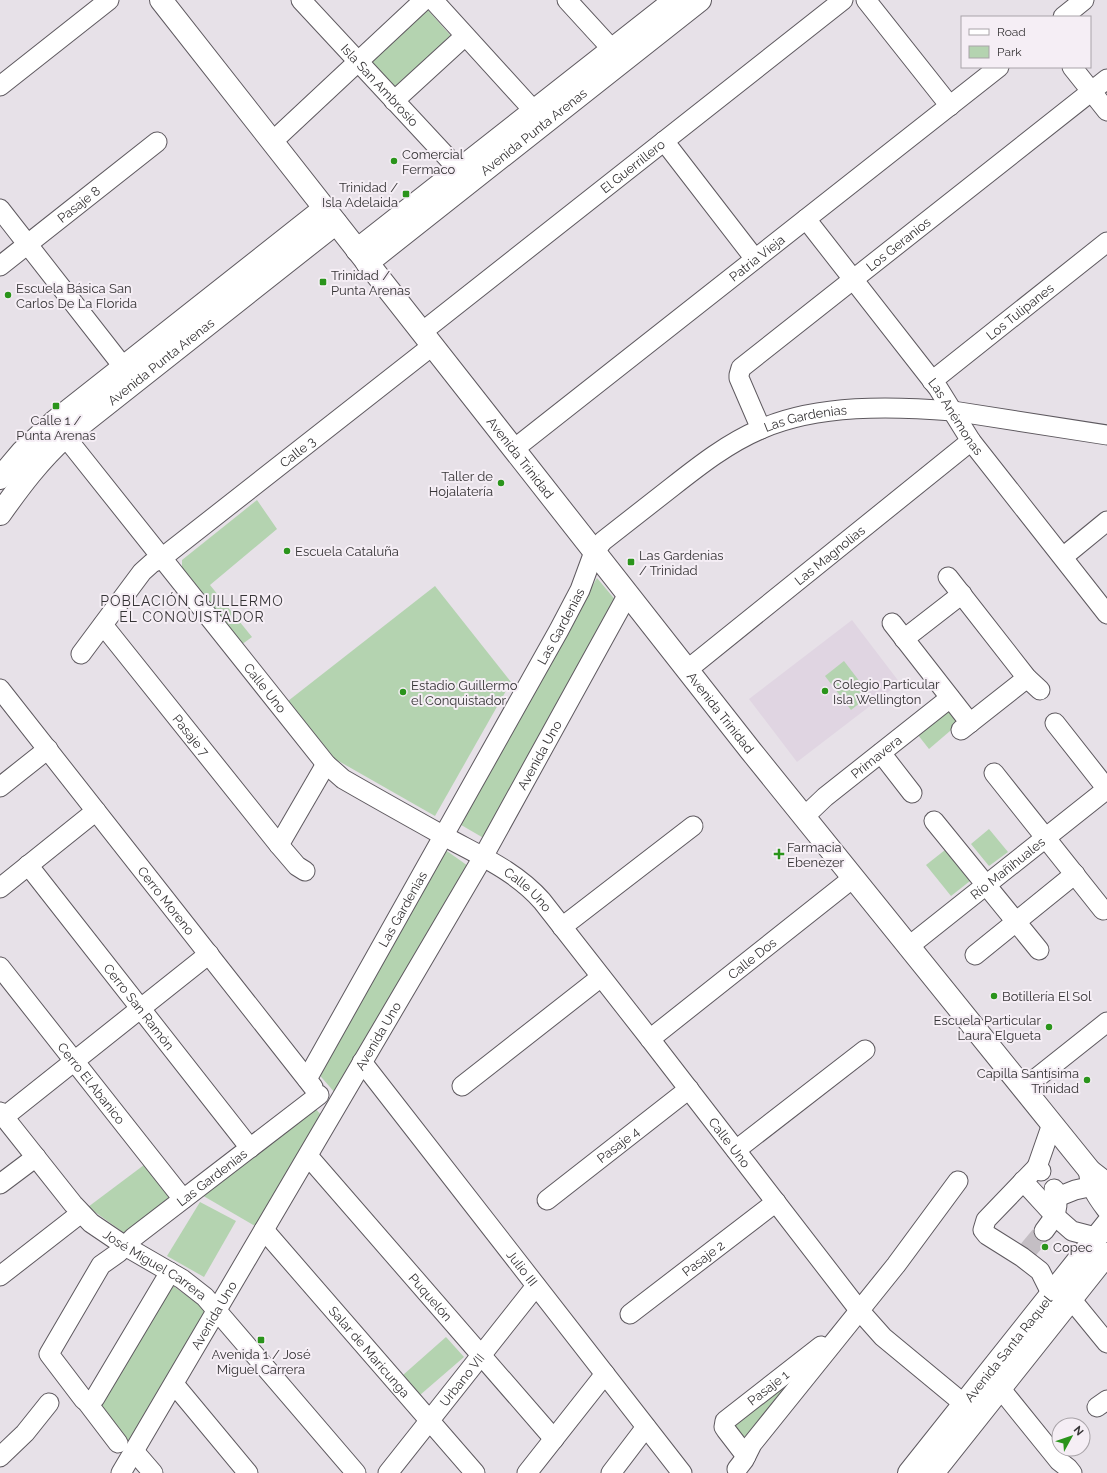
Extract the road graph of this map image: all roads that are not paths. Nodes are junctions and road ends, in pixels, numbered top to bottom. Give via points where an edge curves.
1 (108, 0) edge
2 (161, 0) edge
3 (301, 0) edge
4 (424, 0) edge
5 (433, 0) edge
6 (567, 0) edge
7 (675, 0) edge
8 (700, 0) edge
9 (843, 0) edge
10 (866, 0) edge
11 (1084, 0) edge
12 (1064, 16) edge
13 (465, 36) junction
14 (618, 55) junction
15 (358, 62) junction
16 (998, 68) edge
17 (1073, 68) edge
18 (1107, 79) edge
19 (0, 86) edge
20 (1091, 91) junction
21 (394, 101) junction
22 (950, 106) junction
23 (534, 111) junction
24 (1107, 111) edge
25 (664, 141) junction
26 (157, 142) dead end
27 (272, 142) junction
28 (459, 170) junction
29 (0, 209) edge
30 (330, 215) junction
31 (806, 218) junction
32 (1107, 242) edge
33 (28, 244) junction
34 (362, 256) junction
35 (755, 259) junction
36 (0, 266) edge
37 (854, 280) junction
38 (427, 339) junction
39 (129, 374) junction
40 (932, 381) junction
41 (953, 411) junction
42 (987, 416) junction
43 (1107, 419) edge
44 (60, 429) junction
45 (761, 429) junction
46 (1099, 433) edge
47 (970, 439) junction
48 (514, 449) junction
49 (0, 478) edge
50 (0, 514) edge
51 (1107, 521) edge
52 (594, 552) junction
53 (1063, 557) junction
54 (162, 558) junction
55 (948, 577) dead end
56 (628, 594) junction
57 (962, 594) junction
58 (1107, 614) edge
59 (892, 623) dead end
60 (102, 625) junction
61 (904, 639) junction
62 (81, 654) dead end
63 (687, 670) junction
64 (0, 689) edge
65 (950, 698) junction
66 (1055, 723) dead end
67 (48, 749) junction
68 (881, 753) junction
69 (326, 764) junction
70 (994, 773) dead end
71 (0, 787) edge
72 (1107, 789) edge
73 (912, 793) dead end
74 (96, 811) junction
75 (804, 817) junction
76 (934, 821) dead end
77 (693, 826) dead end
78 (443, 836) junction
79 (1046, 838) junction
80 (279, 845) junction
81 (483, 857) junction
82 (28, 865) junction
83 (305, 871) dead end
84 (1074, 874) junction
85 (853, 878) junction
86 (986, 885) junction
87 (0, 888) edge
88 (1103, 910) dead end
89 (1016, 922) junction
90 (562, 927) junction
91 (908, 947) junction
92 (1039, 950) dead end
93 (209, 954) junction
94 (975, 955) dead end
95 (0, 967) edge
96 (601, 977) junction
97 (141, 1008) junction
98 (1107, 1022) edge
99 (650, 1039) junction
100 (865, 1050) dead end
101 (74, 1061) junction
102 (362, 1062) junction
103 (307, 1079) junction
104 (462, 1086) dead end
105 (1024, 1088) junction
106 (689, 1089) junction
107 (319, 1095) junction
108 (333, 1112) junction
109 (2, 1114) edge
110 (1052, 1124) junction
111 (250, 1148) junction
112 (736, 1150) junction
113 (308, 1156) junction
114 (36, 1157) junction
115 (1096, 1180) edge
116 (958, 1181) dead end
117 (1023, 1181) junction
118 (0, 1184) edge
119 (183, 1199) junction
120 (547, 1200) dead end
121 (776, 1202) junction
122 (1107, 1208) edge
123 (81, 1213) junction
124 (1049, 1224) junction
125 (264, 1230) junction
126 (1103, 1238) edge
127 (125, 1246) junction
128 (170, 1272) junction
129 (0, 1276) edge
130 (536, 1286) junction
131 (1051, 1293) junction
132 (1071, 1298) junction
133 (217, 1310) junction
134 (859, 1310) junction
135 (630, 1314) dead end
136 (845, 1327) junction
137 (1107, 1343) edge
138 (481, 1356) junction
139 (605, 1374) junction
140 (174, 1384) junction
141 (1000, 1388) junction
142 (88, 1401) junction
143 (49, 1403) dead end
144 (964, 1404) junction
145 (429, 1421) junction
146 (646, 1427) junction
147 (554, 1439) junction
148 (126, 1447) junction
149 (0, 1457) edge
150 (1061, 1469) edge
151 (121, 1473) edge
152 (153, 1473) edge
153 (248, 1473) edge
154 (356, 1473) edge
155 (388, 1473) edge
156 (475, 1473) edge
157 (527, 1473) edge
158 (611, 1473) edge
159 (682, 1473) edge
160 (909, 1473) edge
161 (933, 1473) edge

1 - 19 street
2 - 27 main road, Avenida Trinidad
3 - 15 street, Isla San Ambrosio
4 - 15 street
5 - 13 street
6 - 14 street
7 - 14 main road
8 - 14 main road, Avenida Punta Arenas
9 - 25 street, El Guerrillero
10 - 22 street
11 - 12 street
13 - 21 street
13 - 23 street
14 - 23 main road
14 - 34 main road, Avenida Punta Arenas
15 - 21 street, Isla San Ambrosio
15 - 27 street
16 - 22 street, Patria Vieja
17 - 20 street
18 - 20 street, Los Geranios
20 - 24 street
20 - 37 street, Los Geranios
21 - 28 street, Isla San Ambrosio
22 - 31 street, Patria Vieja
23 - 28 main road
25 - 35 street
25 - 38 street, El Guerrillero
26 - 33 street, Pasaje 8
27 - 30 main road, Avenida Trinidad
28 - 34 main road
29 - 33 street
30 - 34 main road, Avenida Trinidad
30 - 39 main road, Avenida Punta Arenas
31 - 35 street, Patria Vieja
31 - 37 street, Las Anémonas
32 - 40 street, Los Tulipanes
33 - 36 street, Pasaje 8
33 - 39 street
34 - 38 main road, Avenida Trinidad
35 - 48 street, Patria Vieja
37 - 40 street, Las Anémonas
37 - 45 street, Los Geranios via 741,368 738,374
38 - 48 main road, Avenida Trinidad
38 - 54 street, Calle 3
39 - 44 main road, Avenida Punta Arenas
40 - 41 street, Las Anémonas
41 - 42 street, Las Gardenias
41 - 45 street, Las Gardenias via 906,408 851,410 806,416
41 - 47 street, Las Anémonas
42 - 46 street, Las Gardenias
42 - 47 street via 974,426
43 - 46 street
44 - 49 main road, Avenida Punta Arenas via 22,452
44 - 50 main road, Avenida Punta Arenas via 53,448
44 - 54 street, Calle Uno
45 - 52 street, Las Gardenias via 698,466
47 - 53 street, Las Anémonas
47 - 63 street, Las Magnolias
48 - 52 main road, Avenida Trinidad
51 - 53 street
52 - 56 main road, Avenida Trinidad
52 - 78 street, Las Gardenias via 589,570 571,609
53 - 58 street, Las Anémonas
54 - 60 street, Calle 3 via 142,572
54 - 69 street, Calle Uno
55 - 57 street
56 - 63 main road, Avenida Trinidad
56 - 81 street, Avenida Uno
57 - 61 street
57 - 65 street via 1034,684 966,727
59 - 61 street
60 - 62 street, Calle 3
60 - 80 street, Pasaje 7
61 - 65 street
63 - 75 main road, Avenida Trinidad
64 - 67 street, Cerro Moreno
65 - 68 street, Primavera
66 - 72 street
67 - 71 street
67 - 74 street, Cerro Moreno
68 - 73 street
68 - 75 street, Primavera
69 - 78 street, Calle Uno via 343,779
69 - 80 street
70 - 79 street
72 - 79 street, Río Mañihuales
74 - 82 street
74 - 93 street, Cerro Moreno
75 - 85 main road, Avenida Trinidad
76 - 86 street
77 - 90 street
78 - 81 street, Calle Uno
78 - 103 street, Las Gardenias
79 - 84 street
79 - 86 street, Río Mañihuales
80 - 83 street, Pasaje 7 via 297,866
81 - 90 street, Calle Uno via 529,887
81 - 102 street, Avenida Uno
82 - 87 street
82 - 97 street, Cerro San Ramón
84 - 88 street
84 - 89 street
85 - 91 main road, Avenida Trinidad
85 - 99 street, Calle Dos
86 - 89 street
86 - 91 street, Río Mañihuales
89 - 92 street
89 - 94 street
90 - 96 street, Calle Uno
91 - 105 main road, Avenida Trinidad
93 - 97 street
93 - 103 street, Cerro Moreno
95 - 101 street, Cerro El Abanico
96 - 99 street, Calle Uno
96 - 104 street
97 - 101 street
97 - 111 street, Cerro San Ramón
98 - 105 street
99 - 106 street, Calle Uno
100 - 112 street
101 - 109 street
101 - 119 street, Cerro El Abanico
102 - 108 street, Avenida Uno
102 - 130 street, Julio III
103 - 107 street, Cerro Moreno
105 - 110 main road, Avenida Trinidad
106 - 112 street, Calle Uno
106 - 120 street, Pasaje 4
107 - 108 street, Cerro Moreno
107 - 111 street, Las Gardenias
108 - 113 street, Avenida Uno
109 - 114 street, José Miguel Carrera
110 - 115 main road, Avenida Trinidad
110 - 117 street via 1039,1169
111 - 119 street, Las Gardenias
112 - 121 street, Calle Uno
113 - 125 street, Avenida Uno
113 - 138 street, Puquelón
114 - 118 street
114 - 123 street, José Miguel Carrera
115 - 122 main road, Avenida Trinidad
115 - 124 street via 1057,1192
116 - 134 street, Pasaje 1 via 896,1266
117 - 124 street
117 - 131 street via 986,1220 983,1230 1000,1244 1025,1253 1040,1271
119 - 127 street, Las Gardenias
121 - 134 street, Calle Uno
121 - 135 street, Pasaje 2
123 - 127 street, José Miguel Carrera
123 - 129 street
124 - 126 street
125 - 133 street, Avenida Uno
125 - 145 street, Salar de Maricunga
126 - 131 main road, Avenida Santa Raquel
126 - 132 main road, Avenida Santa Raquel
127 - 128 street, José Miguel Carrera
127 - 142 street, Las Gardenias via 101,1265 49,1354 82,1398
128 - 133 street, José Miguel Carrera via 194,1287
128 - 142 street via 94,1400
130 - 138 street, Urbano VII
130 - 139 street, Julio III
131 - 144 main road, Avenida Santa Raquel
132 - 137 street
132 - 141 main road, Avenida Santa Raquel
133 - 140 street, Avenida Uno
133 - 154 street, José Miguel Carrera
134 - 136 street, Pasaje 1
134 - 144 street, Calle Uno via 883,1337
136 - 136 street, Pasaje 1 via 752,1444 742,1462 726,1430 725,1421
138 - 145 street, Urbano VII
138 - 147 street, Puquelón
139 - 146 street, Julio III
139 - 147 street
140 - 148 street, Avenida Uno
140 - 153 street
141 - 150 street
141 - 161 main road, Avenida Santa Raquel
142 - 148 street
143 - 149 street via 25,1433
144 - 160 main road, Avenida Santa Raquel
145 - 155 street, Urbano VII
145 - 156 street, Salar de Maricunga
146 - 158 street
146 - 159 street, Julio III
147 - 157 street
148 - 151 street, Avenida Uno
148 - 152 street

